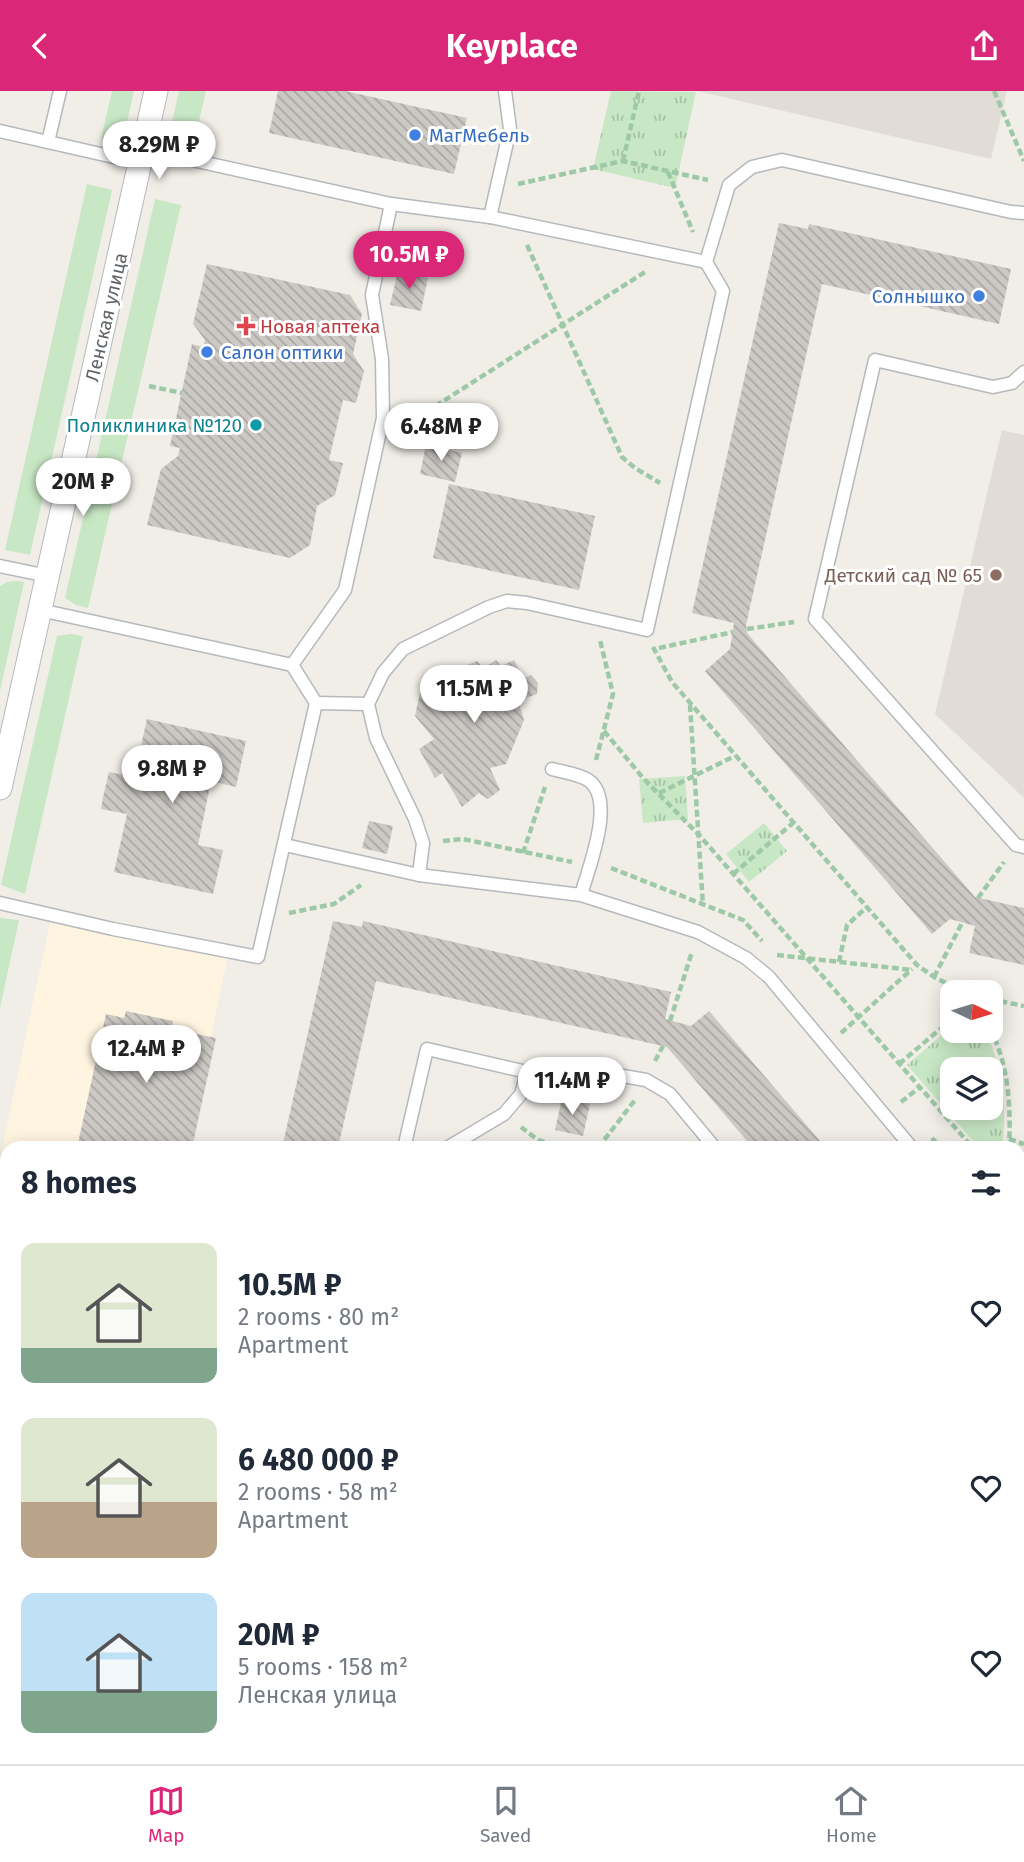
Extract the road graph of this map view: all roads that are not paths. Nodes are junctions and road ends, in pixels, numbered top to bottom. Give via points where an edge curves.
1 (60, 91) edge
2 (156, 91) edge
3 (505, 91) edge
4 (0, 131) edge
5 (48, 142) junction
6 (142, 156) junction
7 (391, 204) junction
8 (1024, 213) edge
9 (490, 217) junction
10 (706, 262) junction
11 (1024, 372) edge
12 (0, 566) edge
13 (48, 576) junction
14 (40, 610) junction
15 (292, 665) junction
16 (316, 703) junction
17 (368, 704) junction
18 (552, 769) road end
19 (0, 788) edge
20 (285, 845) junction
21 (1020, 846) edge
22 (419, 875) junction
23 (581, 895) junction
24 (0, 903) edge
25 (527, 1073) junction
26 (406, 1141) edge
27 (459, 1141) edge
28 (709, 1141) edge
29 (906, 1141) edge

1 - 5 lane
2 - 6 street, Ленская улица
3 - 9 lane via 510,129
4 - 5 lane
5 - 6 lane
6 - 7 lane
6 - 13 street, Ленская улица
7 - 9 lane
7 - 15 lane via 372,295 382,359 383,418 345,590
8 - 10 lane via 782,160 752,167 729,185
9 - 10 lane
10 - 17 lane via 723,291 647,630 507,601 403,649 383,673
11 - 21 lane via 1012,383 993,387 875,360 815,619
12 - 13 lane
13 - 14 street, Ленская улица
14 - 15 lane
14 - 19 street, Ленская улица
15 - 16 lane
16 - 17 lane
16 - 20 lane
17 - 22 lane via 376,738 415,819 422,843
18 - 23 lane via 590,781 600,797 601,821
20 - 22 lane
20 - 24 lane via 258,957
22 - 23 lane
23 - 29 lane via 698,932 746,958 769,977
25 - 26 lane via 427,1049
25 - 27 lane via 521,1094 504,1114
25 - 28 lane via 566,1081 600,1072 646,1080 670,1094

